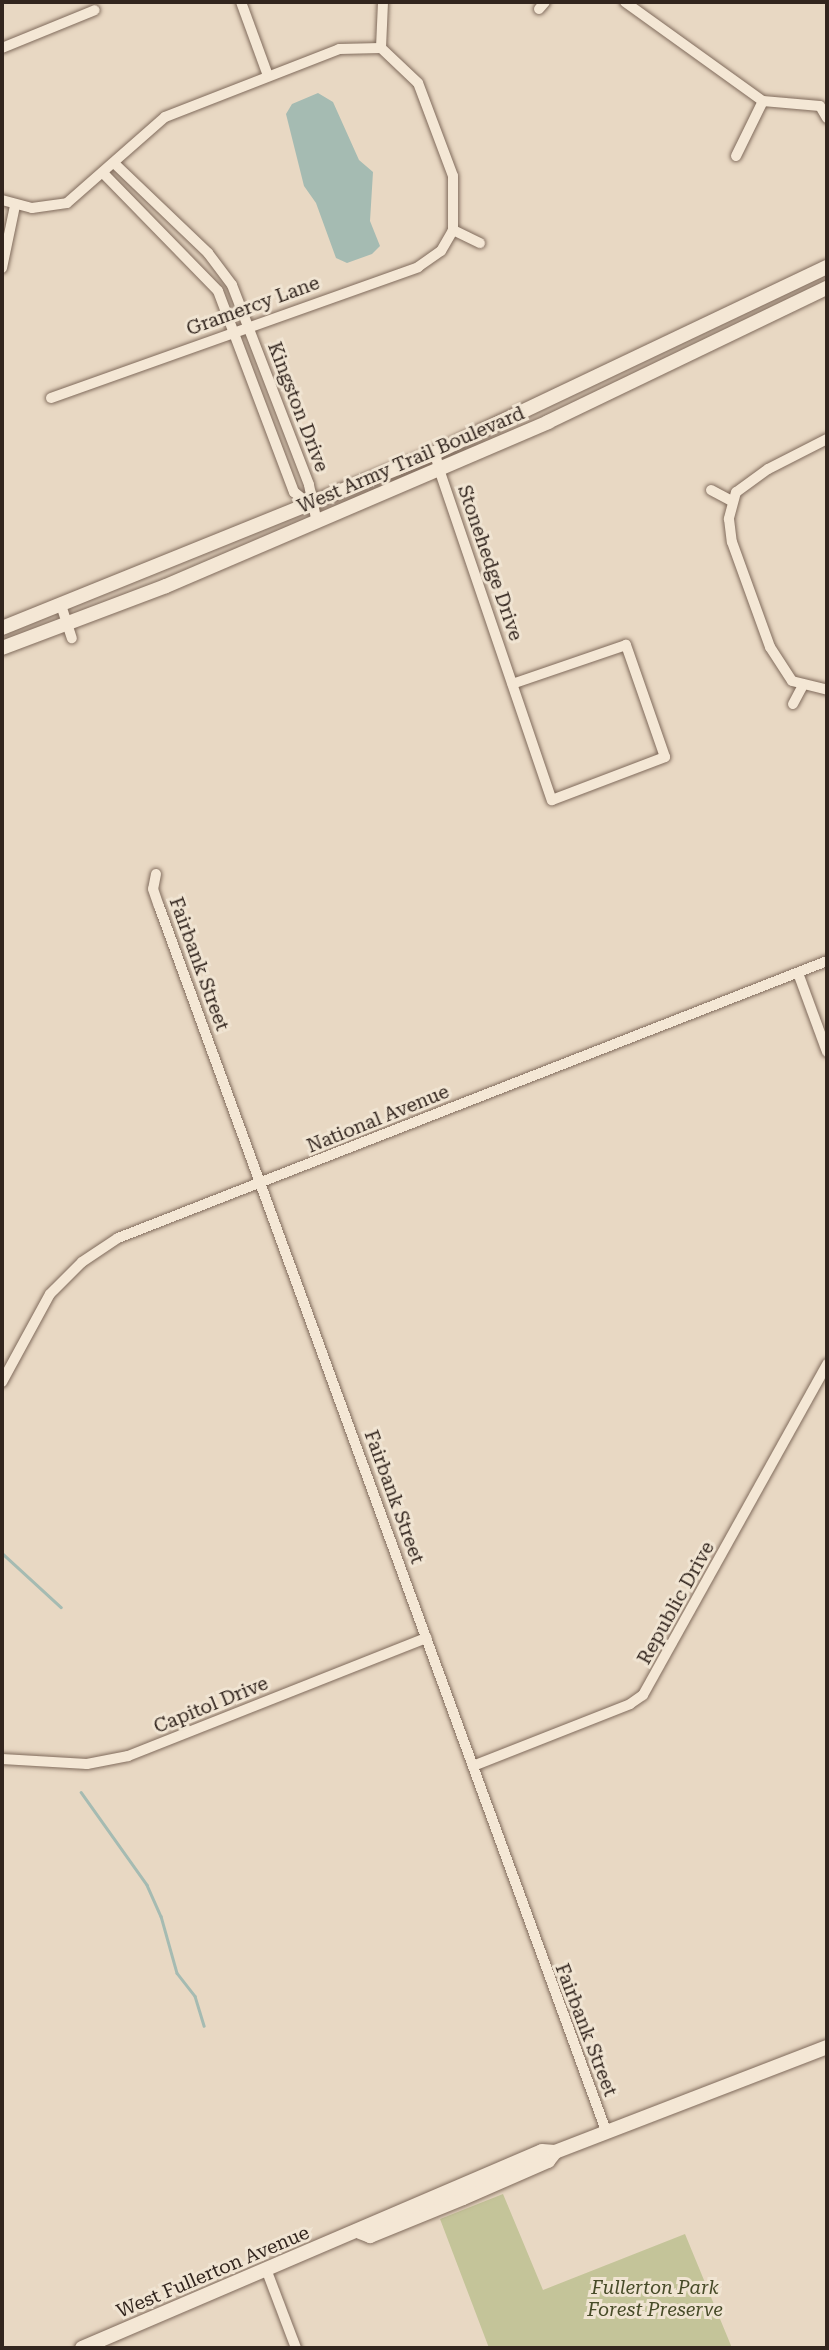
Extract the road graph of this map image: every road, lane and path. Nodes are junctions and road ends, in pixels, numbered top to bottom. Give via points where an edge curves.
1 (240, 2) edge
2 (383, 2) edge
3 (629, 3) edge
4 (95, 10) dead end
5 (2, 48) edge
6 (381, 48) junction
7 (267, 74) junction
8 (763, 101) junction
9 (824, 105) edge
10 (827, 118) edge
11 (736, 156) dead end
12 (115, 164) junction
13 (104, 174) junction
14 (2, 200) edge
15 (15, 206) junction
16 (453, 230) junction
17 (480, 243) dead end
18 (198, 244) junction
19 (187, 256) junction
20 (827, 267) edge
21 (2, 268) edge
22 (827, 288) edge
23 (248, 326) junction
24 (235, 331) junction
25 (618, 368) junction
26 (626, 388) junction
27 (51, 398) dead end
28 (827, 439) edge
29 (435, 453) junction
30 (439, 469) junction
31 (711, 490) dead end
32 (732, 501) junction
33 (310, 505) junction
34 (317, 522) junction
35 (177, 558) junction
36 (138, 574) junction
37 (186, 578) junction
38 (146, 594) junction
39 (61, 605) junction
40 (67, 624) junction
41 (2, 628) edge
42 (72, 638) dead end
43 (2, 648) edge
44 (512, 684) junction
45 (802, 687) junction
46 (827, 690) edge
47 (793, 704) dead end
48 (156, 874) dead end
49 (827, 961) edge
50 (798, 973) junction
51 (827, 1052) edge
52 (260, 1185) junction
53 (827, 1364) edge
54 (2, 1382) edge
55 (426, 1638) junction
56 (2, 1759) edge
57 (473, 1766) junction
58 (827, 2047) edge
59 (606, 2131) junction
60 (266, 2269) junction
61 (82, 2348) edge
62 (296, 2348) edge

1 - 7 street
2 - 6 street
3 - 8 street
4 - 5 street
6 - 7 street via 339,49
6 - 16 street via 418,83 454,183
7 - 12 street via 165,117
8 - 9 street
8 - 11 street
9 - 10 street
12 - 13 street
12 - 18 street, Kingston Drive
13 - 15 street via 67,203
13 - 19 street, Kingston Drive
14 - 15 street
15 - 21 street
16 - 17 street
16 - 23 street, Gramercy Lane via 441,251 418,267
18 - 19 street
18 - 23 street, Kingston Drive via 232,285
19 - 24 street, Kingston Drive via 218,290
20 - 25 main road, West Army Trail Boulevard
22 - 26 main road, West Army Trail Boulevard
23 - 24 street, Gramercy Lane
23 - 33 street, Kingston Drive via 309,485
24 - 27 street, Gramercy Lane
24 - 33 street, Kingston Drive via 294,492
25 - 26 main road
25 - 29 main road, West Army Trail Boulevard
26 - 30 main road, West Army Trail Boulevard
28 - 32 street via 768,469 736,492
29 - 30 street, Stonehedge Drive
29 - 33 main road, West Army Trail Boulevard
30 - 34 main road, West Army Trail Boulevard
30 - 44 street, Stonehedge Drive
31 - 32 street
32 - 45 street via 732,542 769,647 792,681
33 - 34 street, Kingston Drive
33 - 35 main road, West Army Trail Boulevard
34 - 37 main road, West Army Trail Boulevard
35 - 36 main road, West Army Trail Boulevard
35 - 37 main road
36 - 38 main road
36 - 39 main road, West Army Trail Boulevard
37 - 38 main road, West Army Trail Boulevard
38 - 40 main road, West Army Trail Boulevard
39 - 40 street
39 - 41 main road, West Army Trail Boulevard
40 - 42 street
40 - 43 main road, West Army Trail Boulevard
44 - 44 street, Stonehedge Drive via 552,800 665,757 626,645
45 - 46 street
45 - 47 street
48 - 52 street, Fairbank Street via 153,889
49 - 50 street, National Avenue
50 - 51 street
50 - 52 street, National Avenue
52 - 54 street, National Avenue via 118,1238 82,1262 50,1294
52 - 55 street, Fairbank Street
53 - 57 street, Republic Drive via 643,1695
55 - 56 street, Capitol Drive via 128,1756 86,1764
55 - 57 street, Fairbank Street
57 - 59 street, Fairbank Street
58 - 59 main road, West Fullerton Avenue
59 - 60 main road, West Fullerton Avenue via 555,2152 542,2151
60 - 61 main road, West Fullerton Avenue
60 - 62 street

